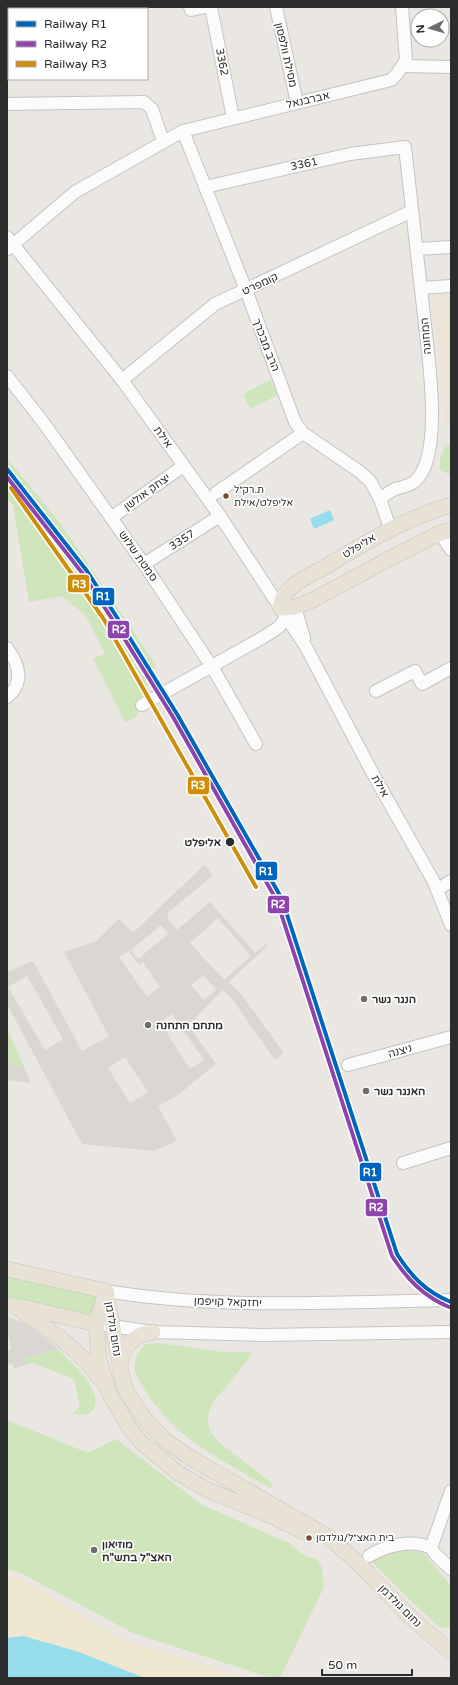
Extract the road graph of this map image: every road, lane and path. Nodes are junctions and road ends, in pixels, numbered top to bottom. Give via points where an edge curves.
1 (190, 7) edge
2 (205, 7) edge
3 (210, 7) edge
4 (276, 7) edge
5 (402, 7) edge
6 (404, 66) junction
7 (451, 68) edge
8 (297, 103) junction
9 (7, 104) edge
10 (233, 118) junction
11 (183, 131) junction
12 (163, 141) junction
13 (405, 147) joint
14 (205, 187) junction
15 (412, 211) junction
16 (9, 243) edge
17 (451, 247) edge
18 (417, 249) junction
19 (451, 286) edge
20 (421, 288) junction
21 (246, 290) junction
22 (7, 376) edge
23 (122, 380) junction
24 (303, 433) junction
25 (184, 466) junction
26 (216, 492) dead end
27 (380, 499) junction
28 (451, 505) edge
29 (220, 516) junction
30 (111, 518) junction
31 (390, 528) junction
32 (446, 532) edge
33 (451, 550) edge
34 (144, 564) junction
35 (287, 611) junction
36 (7, 648) edge
37 (212, 667) junction
38 (451, 668) edge
39 (376, 691) dead end
40 (7, 696) edge
41 (142, 705) dead end
42 (256, 744) dead end
43 (451, 881) edge
44 (437, 890) junction
45 (451, 925) edge
46 (451, 1037) edge
47 (348, 1065) dead end
48 (451, 1148) edge
49 (403, 1163) dead end
50 (7, 1269) edge
51 (106, 1291) junction
52 (451, 1300) edge
53 (10, 1304) edge
54 (96, 1324) junction
55 (114, 1326) junction
56 (153, 1332) junction
57 (451, 1332) edge
58 (120, 1371) junction
59 (110, 1393) junction
60 (451, 1492) edge
61 (431, 1548) junction
62 (369, 1556) dead end
63 (351, 1557) junction
64 (451, 1569) edge
65 (447, 1645) edge

1 - 2 street via 191,10
3 - 10 street, 3362
4 - 8 street, מסילת וולפסון
5 - 6 street via 406,54
6 - 7 street
6 - 8 street, אברבנאל via 391,80
8 - 10 street, אברבנאל
9 - 12 street via 144,102 152,109
10 - 11 street, אברבנאל
11 - 12 street, אברבנאל
11 - 14 street, הרב מבכרך
12 - 16 street, אברבנאל via 75,192
13 - 14 street, 3361 via 350,154
13 - 15 street, המחוגה
14 - 21 street, הרב מבכרך
15 - 18 street, המחוגה
15 - 21 street, קומפרט
16 - 23 street, אילת
17 - 18 street
18 - 20 street, המחוגה
19 - 20 street
20 - 27 street, המחוגה via 432,419 430,444 427,459 418,478 412,484 396,489
21 - 23 street, קומפרט via 215,304
21 - 24 street, הרב מבכרך via 295,422
22 - 30 street, סמטת שלוש
23 - 25 street, אילת
24 - 26 street
24 - 27 street, הרב מבכרך via 360,472 370,481
25 - 29 street, אילת
25 - 30 street, יצחק אולשן
27 - 31 street, הרב מבכרך
28 - 31 main road, אליפלט
29 - 34 street, 3357
29 - 35 street, אילת
30 - 34 street, סמטת שלוש
31 - 35 main road, אליפלט via 286,592 282,598
32 - 33 street
32 - 35 main road, אליפלט
34 - 37 street, סמטת שלוש
35 - 37 street, אליפלט via 280,627
35 - 44 street, אילת
36 - 40 street via 15,658 19,676 17,685
37 - 41 street, אליפלט
37 - 42 street, סמטת שלוש
38 - 39 street via 422,684 415,671
43 - 44 street
44 - 45 street, אילת
46 - 47 street, ניצנה
48 - 49 street
50 - 51 main road, יחזקאל קויפמן
51 - 52 street, יחזקאל קויפמן via 162,1299 243,1304
51 - 54 main road, נחום גולדמן
51 - 55 main road, נחום גולדמן
53 - 54 main road
53 - 59 main road via 78,1352
54 - 55 street
54 - 59 main road, נחום גולדמן via 99,1359
55 - 56 street
55 - 58 main road, נחום גולדמן
56 - 57 street via 262,1335
56 - 58 main road via 140,1335 130,1343 122,1353
58 - 63 main road, נחום גולדמן via 127,1392 142,1417 165,1440 330,1538
59 - 63 main road, נחום גולדמן via 130,1429 141,1442 178,1473 206,1489 270,1516
60 - 61 street
61 - 62 street via 422,1543 410,1542 376,1551
61 - 64 street
63 - 65 main road, נחום גולדמן via 410,1617

